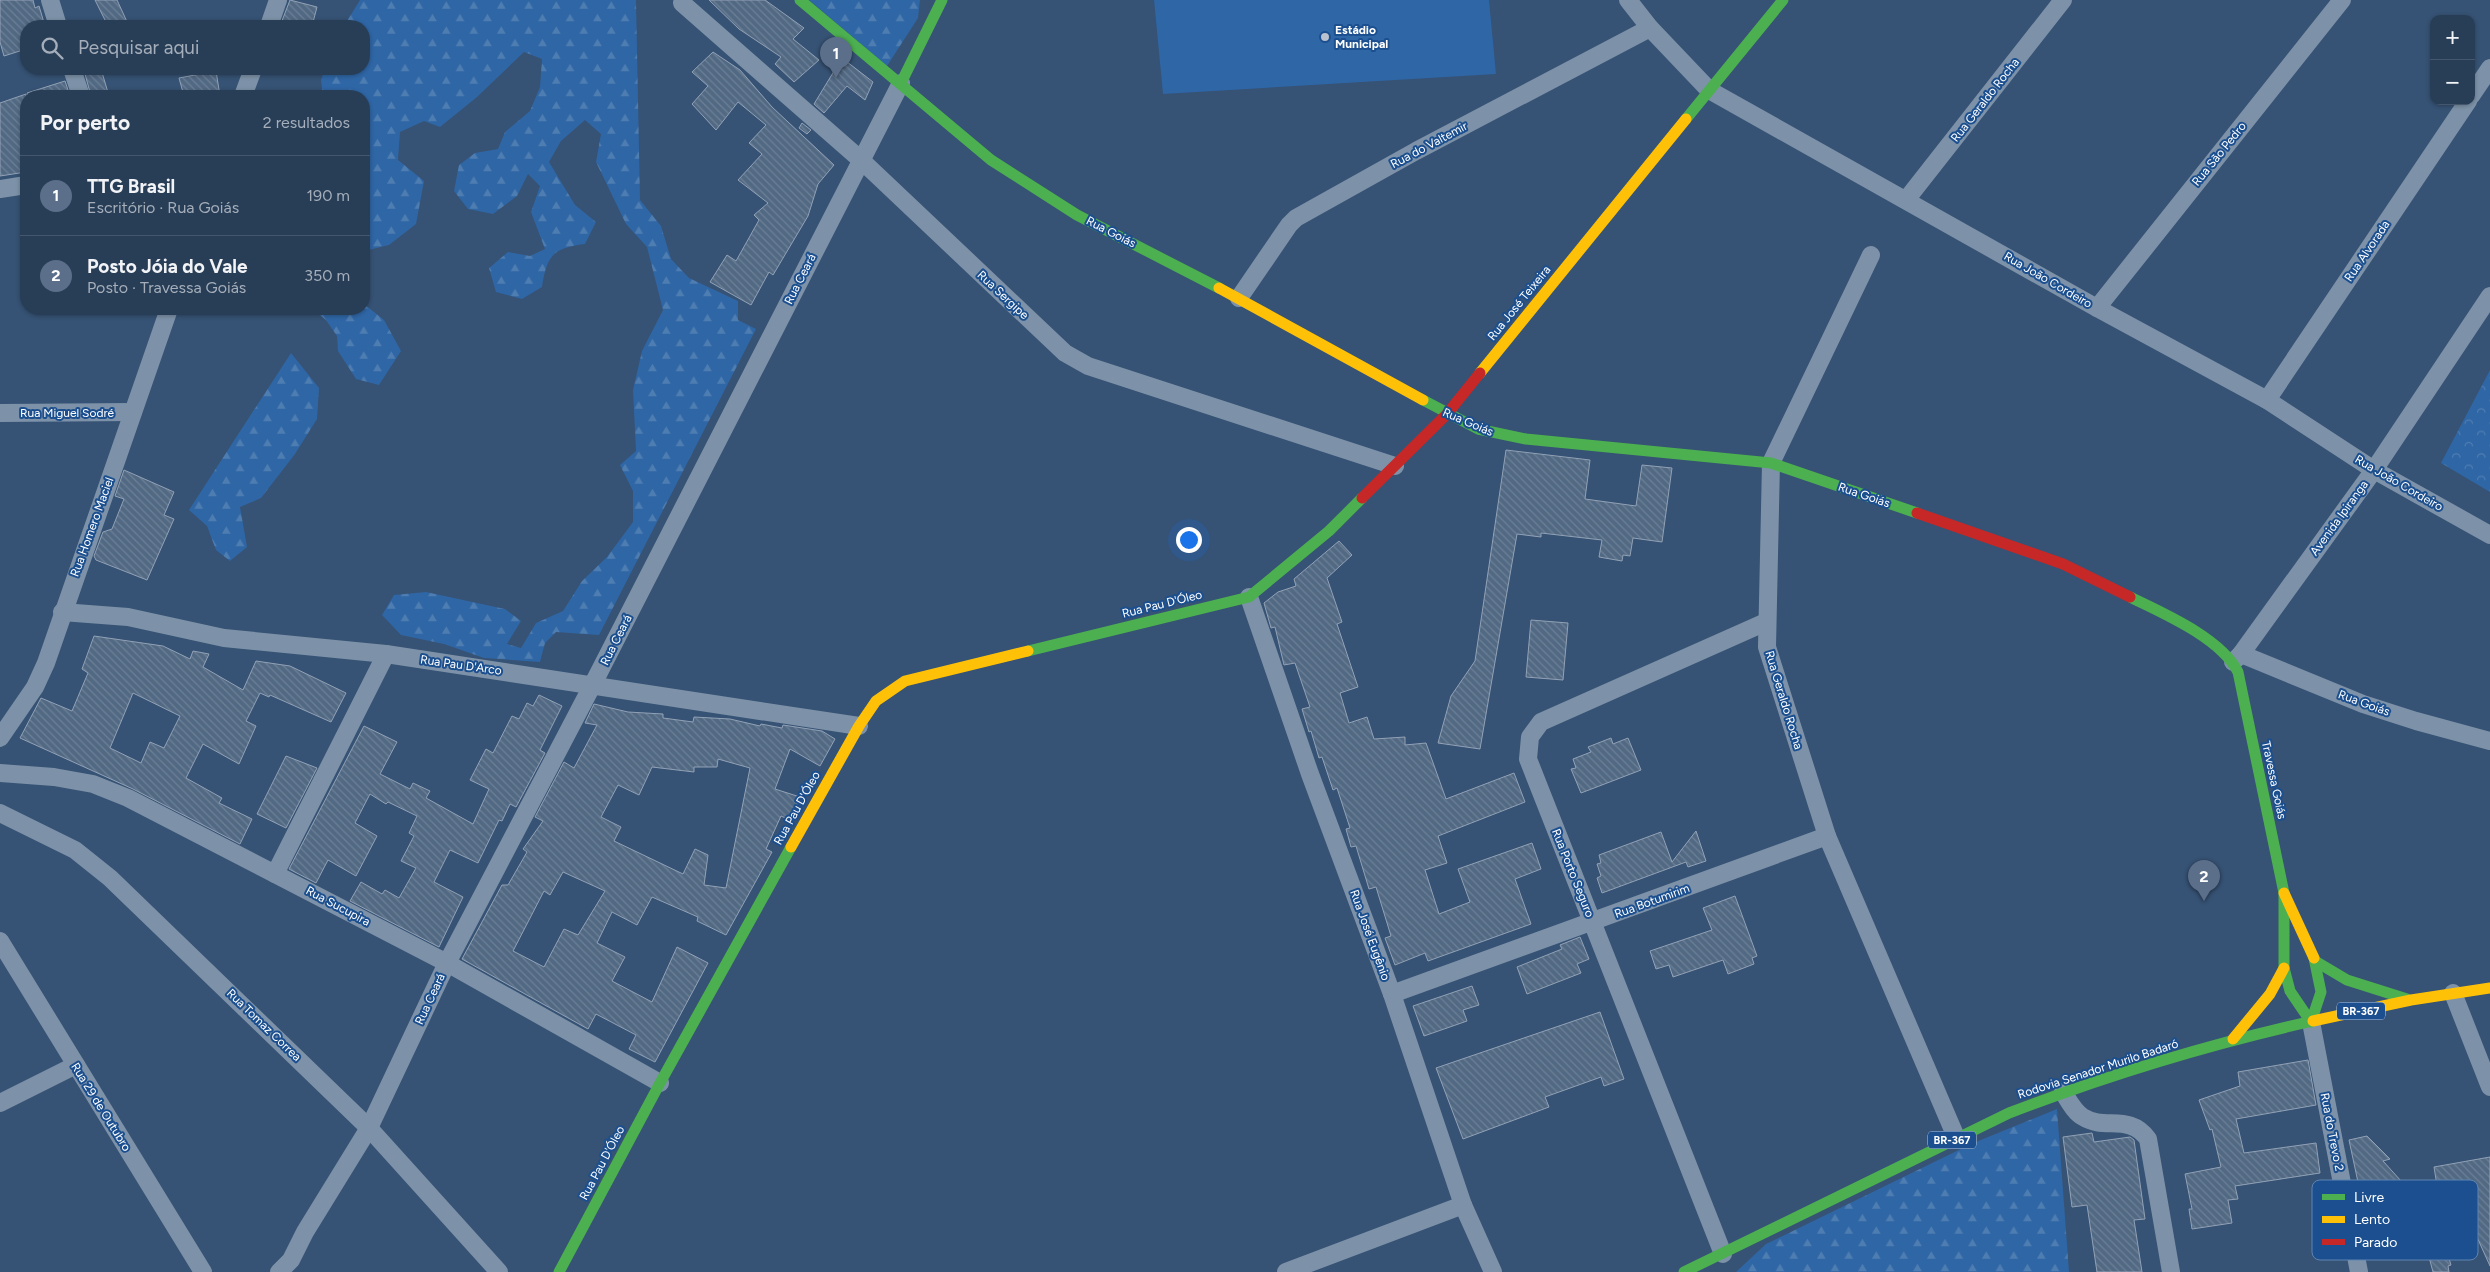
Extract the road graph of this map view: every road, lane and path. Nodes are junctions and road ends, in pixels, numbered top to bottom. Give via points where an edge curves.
1 (50, 0) edge
2 (278, 0) edge
3 (800, 0) edge
4 (942, 0) edge
5 (1628, 0) edge
6 (1783, 0) edge
7 (2063, 0) edge
8 (2342, 0) edge
9 (682, 3) dead end
10 (56, 20) edge
11 (270, 20) edge
12 (1650, 28) junction
13 (2490, 68) edge
14 (74, 75) edge
15 (251, 75) edge
16 (901, 83) junction
17 (79, 90) edge
18 (245, 90) edge
19 (1709, 90) junction
20 (2475, 90) edge
21 (2465, 105) edge
22 (861, 160) junction
23 (20, 186) edge
24 (0, 189) edge
25 (1906, 200) junction
26 (1871, 255) dead end
27 (2490, 296) edge
28 (1239, 298) junction
29 (2097, 308) junction
30 (167, 315) edge
31 (2267, 400) junction
32 (134, 412) junction
33 (0, 413) edge
34 (1447, 414) junction
35 (1771, 463) junction
36 (1395, 466) junction
37 (2374, 470) junction
38 (2490, 535) edge
39 (1249, 597) junction
40 (62, 612) junction
41 (1766, 622) junction
42 (386, 654) junction
43 (2237, 663) junction
44 (593, 684) junction
45 (859, 726) junction
46 (0, 738) edge
47 (2490, 741) edge
48 (0, 773) edge
49 (0, 813) edge
50 (1827, 836) junction
51 (275, 874) junction
52 (2284, 893) junction
53 (1593, 922) junction
54 (0, 941) edge
55 (2315, 961) junction
56 (447, 963) junction
57 (2284, 968) junction
58 (2490, 988) edge
59 (2453, 993) junction
60 (1392, 994) junction
61 (2411, 1000) junction
62 (2311, 1022) junction
63 (2232, 1039) junction
64 (76, 1065) junction
65 (660, 1083) junction
66 (2490, 1087) edge
67 (2063, 1092) junction
68 (0, 1103) edge
69 (369, 1128) junction
70 (1956, 1137) junction
71 (2341, 1180) edge
72 (1463, 1205) junction
73 (1723, 1254) junction
74 (202, 1272) edge
75 (279, 1272) edge
76 (499, 1272) edge
77 (559, 1272) edge
78 (1286, 1272) edge
79 (1493, 1272) edge
80 (1684, 1272) edge
81 (2171, 1272) edge

1 - 10 street
2 - 11 street
3 - 16 street, Rua Goiás
4 - 16 street, Rua Ceará
5 - 12 street, Rua João Cordeiro
6 - 19 street, Rua José Teixeira
7 - 25 street, Rua Geraldo Rocha
8 - 29 street, Rua São Pedro
9 - 22 street, Rua Sergipe
12 - 19 street, Rua João Cordeiro
12 - 28 street, Rua do Valtemir via 1296,218
13 - 20 street
14 - 17 street
15 - 18 street
16 - 22 street, Rua Ceará
16 - 28 street, Rua Goiás via 991,160 1034,188 1077,215
19 - 25 street, Rua João Cordeiro
19 - 34 street, Rua José Teixeira
21 - 31 street, Rua Alvorada
22 - 36 street, Rua Sergipe via 1065,353 1088,366
22 - 44 street, Rua Ceará
23 - 24 street
25 - 29 street, Rua João Cordeiro
26 - 35 street, Rua Geraldo Rocha
27 - 37 street, Avenida Ipiranga
28 - 34 street, Rua Goiás
29 - 31 street, Rua João Cordeiro
30 - 32 street, Rua Homero Maciel
31 - 37 street, Rua João Cordeiro
32 - 33 street, Rua Miguel Sodré
32 - 40 street, Rua Homero Maciel
34 - 35 street, Rua Goiás via 1478,429 1516,437
34 - 36 street, Rua José Teixeira
35 - 41 street, Rua Geraldo Rocha
35 - 43 street, Rua Goiás via 2063,564 2189,626
36 - 39 street, Rua José Teixeira via 1329,531
37 - 38 street, Rua João Cordeiro
37 - 43 street, Avenida Ipiranga
39 - 45 street, Rua Pau D'Óleo via 905,681 876,701
39 - 60 street, Rua José Eugênio via 1310,774
40 - 42 street, Rua Pau D'Arco via 128,617 224,638
40 - 46 street, Rua Homero Maciel via 35,687
41 - 50 street, Rua Geraldo Rocha via 1767,647
41 - 53 street, Rua Porto Seguro via 1541,722 1530,738 1528,759
42 - 44 street, Rua Pau D'Arco
42 - 51 street
43 - 47 street, Rua Goiás via 2416,721
43 - 52 street, Travessa Goiás
44 - 45 street, Rua Pau D'Arco
44 - 56 street, Rua Ceará
45 - 65 street, Rua Pau D'Óleo
48 - 51 street, Rua Sucupira via 93,784 128,798
49 - 69 street, Rua Tomaz Correa via 75,850 110,878
50 - 53 street, Rua Botumirim
50 - 70 street, Rua Geraldo Rocha
51 - 56 street, Rua Sucupira
52 - 55 street, Travessa Goiás
52 - 57 street, Travessa Goiás
53 - 60 street, Rua Botumirim
53 - 73 street, Rua Porto Seguro
54 - 64 street, Rua 29 de Outubro
55 - 61 street via 2347,980
55 - 62 street, Travessa Goiás via 2321,993
56 - 65 street, Rua Sucupira
56 - 69 street, Rua Ceará
57 - 62 street, Travessa Goiás via 2290,991
57 - 63 street via 2270,994
58 - 59 street, Rodovia Senador Murilo Badaró / BR-367
59 - 61 street, Rodovia Senador Murilo Badaró / BR-367
59 - 66 street
60 - 72 street, Rua José Eugênio
61 - 62 street, Rodovia Senador Murilo Badaró / BR-367
62 - 63 street, Rodovia Senador Murilo Badaró / BR-367
62 - 71 street, Rua do Trevo 2
63 - 67 street, Rodovia Senador Murilo Badaró / BR-367
64 - 68 street
64 - 74 street, Rua 29 de Outubro
65 - 77 street, Rua Pau D'Óleo
67 - 70 street, Rodovia Senador Murilo Badaró / BR-367
67 - 81 street via 2082,1117 2133,1125 2148,1139
69 - 75 street, Rua Ceará via 291,1260
69 - 76 street, Rua Tomaz Correa
70 - 73 street, Rodovia Senador Murilo Badaró / BR-367
72 - 78 street
72 - 79 street, Rua José Eugênio
73 - 80 street, Rodovia Senador Murilo Badaró / BR-367

